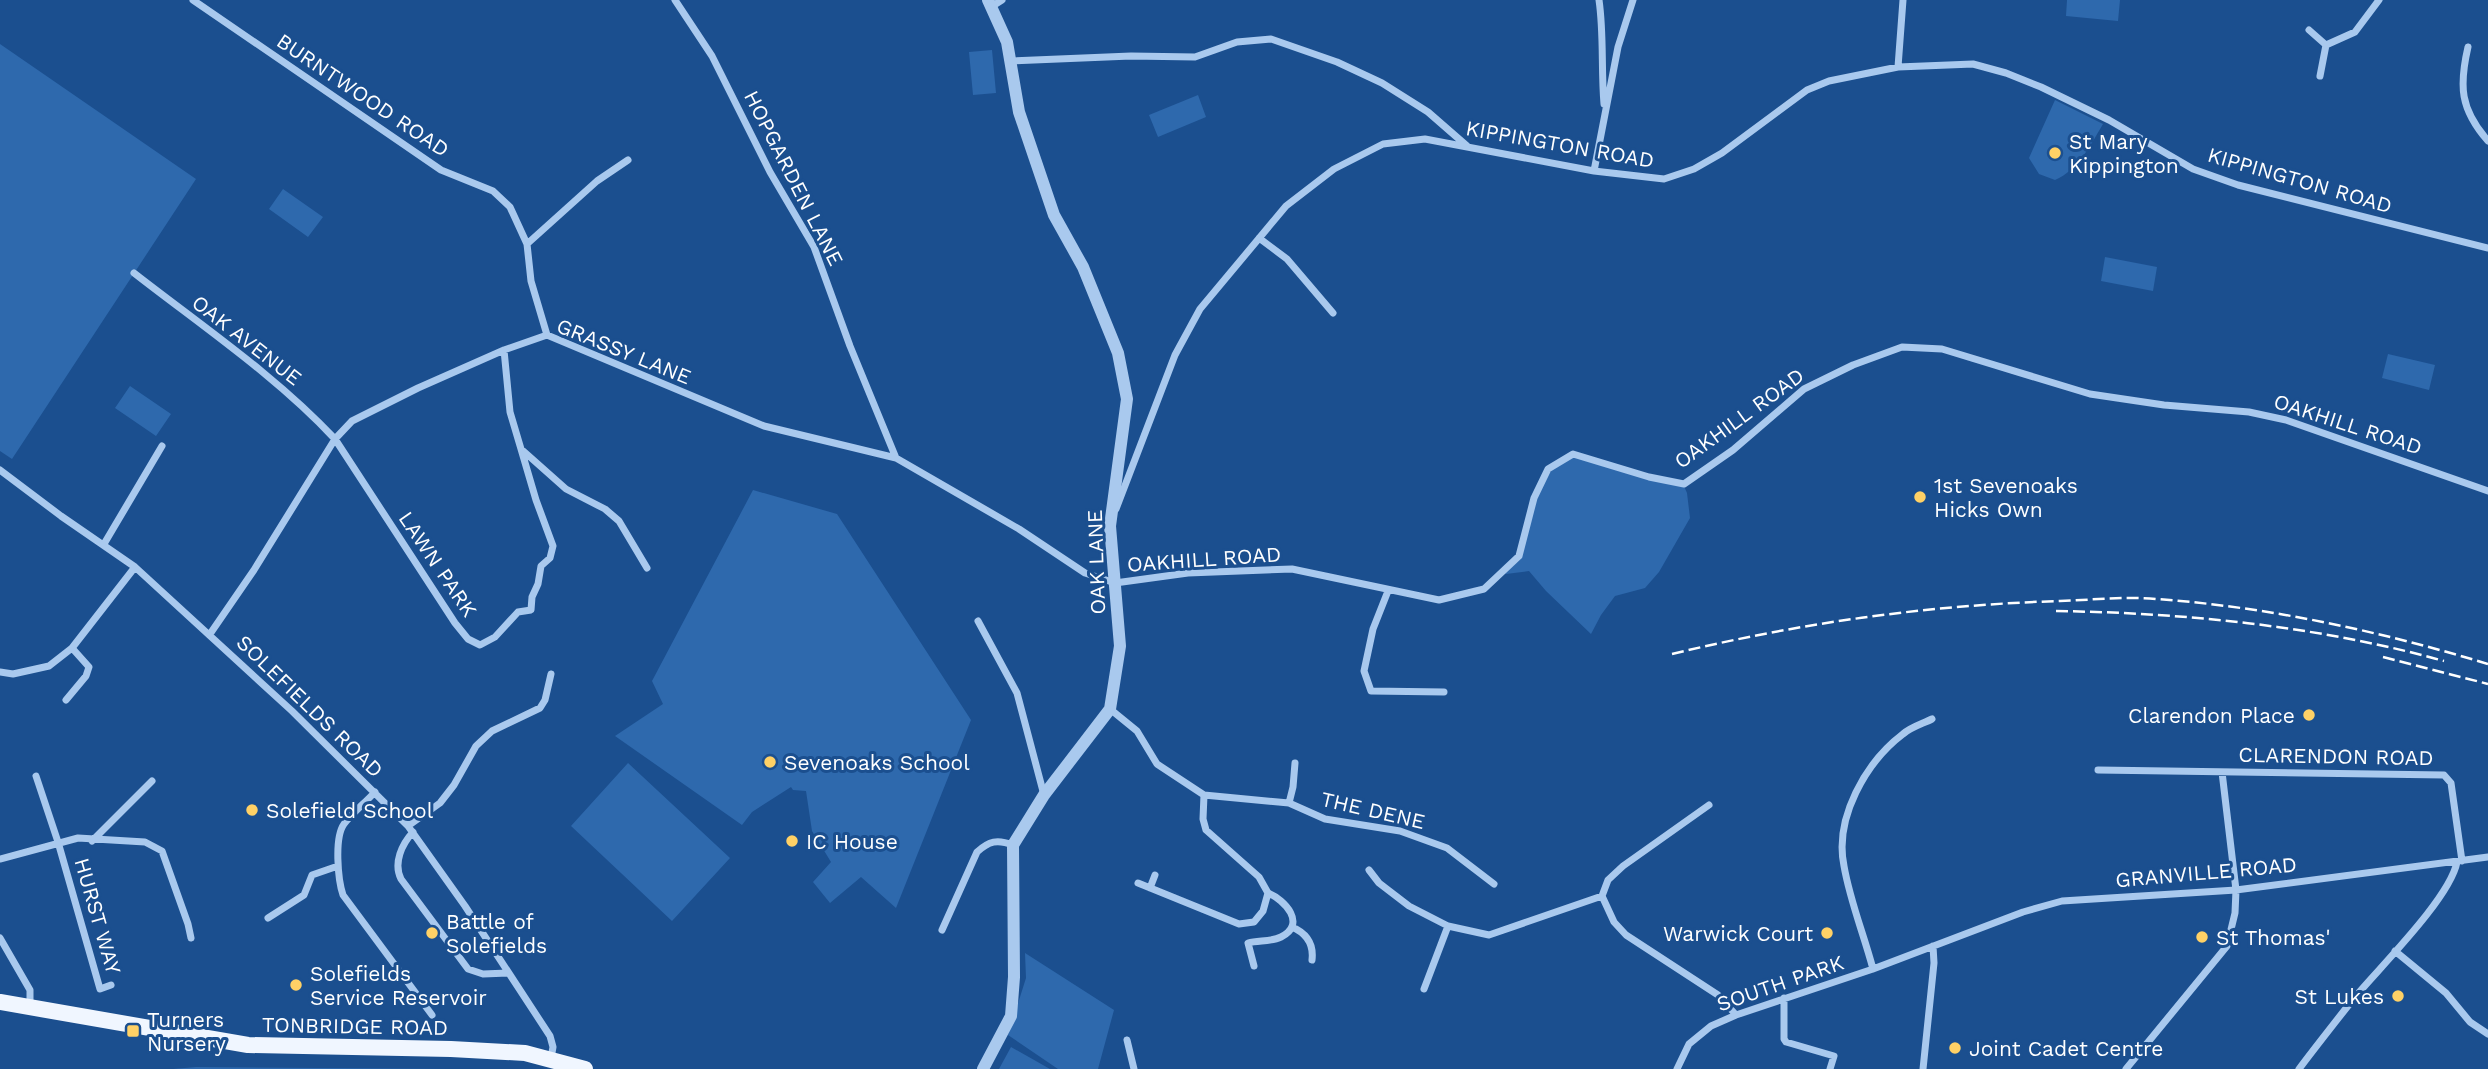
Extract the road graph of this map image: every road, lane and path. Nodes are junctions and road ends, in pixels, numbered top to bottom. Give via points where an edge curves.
1 (193, 0) edge
2 (675, 0) edge
3 (1599, 0) edge
4 (1633, 0) edge
5 (1903, 0) edge
6 (2379, 0) edge
7 (994, 2) edge
8 (2309, 30) dead end
9 (2326, 45) junction
10 (2468, 47) dead end
11 (1012, 61) junction
12 (1898, 67) junction
13 (2320, 76) dead end
14 (1605, 113) junction
15 (2488, 141) edge
16 (1468, 147) junction
17 (628, 160) dead end
18 (1594, 171) junction
19 (1259, 238) junction
20 (527, 244) junction
21 (2488, 248) edge
22 (134, 274) dead end
23 (1332, 313) dead end
24 (547, 335) junction
25 (504, 350) junction
26 (335, 439) junction
27 (162, 446) dead end
28 (521, 449) junction
29 (896, 458) junction
30 (0, 470) edge
31 (2488, 491) edge
32 (1110, 526) junction
33 (104, 544) junction
34 (135, 567) junction
35 (647, 568) dead end
36 (1115, 583) junction
37 (1388, 591) junction
38 (978, 621) dead end
39 (210, 634) junction
40 (72, 648) junction
41 (0, 672) edge
42 (551, 674) dead end
43 (1444, 692) dead end
44 (66, 700) dead end
45 (1110, 709) junction
46 (1931, 719) dead end
47 (1296, 763) dead end
48 (2098, 770) dead end
49 (2222, 772) junction
50 (1295, 774) junction
51 (1307, 775) dead end
52 (36, 776) dead end
53 (152, 781) dead end
54 (375, 792) junction
55 (1044, 795) junction
56 (1204, 795) junction
57 (1289, 803) junction
58 (1709, 806) dead end
59 (411, 829) junction
60 (92, 841) junction
61 (58, 842) junction
62 (1013, 845) junction
63 (2488, 857) edge
64 (0, 859) edge
65 (2460, 861) junction
66 (338, 866) junction
67 (1369, 870) dead end
68 (1155, 876) dead end
69 (1138, 883) dead end
70 (1494, 884) dead end
71 (1150, 888) junction
72 (2236, 890) junction
73 (1268, 892) junction
74 (1602, 896) junction
75 (268, 918) dead end
76 (1292, 926) junction
77 (1448, 926) junction
78 (942, 930) dead end
79 (191, 938) dead end
80 (0, 940) edge
81 (1933, 947) junction
82 (2395, 951) junction
83 (1312, 960) dead end
84 (1254, 966) dead end
85 (1874, 970) junction
86 (508, 973) junction
87 (111, 985) dead end
88 (1424, 989) dead end
89 (1784, 998) junction
90 (0, 1002) edge
91 (30, 1008) junction
92 (432, 1015) dead end
93 (1736, 1015) junction
94 (2488, 1034) edge
95 (1127, 1040) dead end
96 (551, 1058) junction
97 (585, 1069) edge
98 (983, 1069) edge
99 (1134, 1069) edge
100 (1677, 1069) edge
101 (1830, 1069) edge
102 (1923, 1069) edge
103 (2126, 1069) edge
104 (2299, 1069) edge

1 - 20 street, BURNTWOOD ROAD via 441,170 492,191 510,207
2 - 29 street, HOPGARDEN LANE via 712,56 814,247
3 - 14 street
4 - 14 street
5 - 12 street
6 - 9 street via 2356,32
7 - 11 street, OAK LANE
8 - 9 street
9 - 13 street
10 - 15 street via 2463,101
11 - 16 street via 1195,57 1237,42 1271,39 1382,83 1428,112
11 - 32 street, OAK LANE via 1019,112 1054,215 1083,267 1118,353 1127,399
12 - 18 street, KIPPINGTON ROAD via 1807,90 1694,169 1664,179
12 - 21 street, KIPPINGTON ROAD via 1973,64 2006,73 2109,120 2193,169 2238,185
14 - 18 street
16 - 18 street, KIPPINGTON ROAD
16 - 19 street, KIPPINGTON ROAD via 1425,139 1383,144 1334,169 1286,206
17 - 20 street via 597,181
19 - 23 street via 1287,259
19 - 32 street, KIPPINGTON ROAD via 1200,309 1175,355
20 - 24 street, BURNTWOOD ROAD via 531,281
22 - 26 street, OAK AVENUE via 272,381
24 - 25 street, GRASSY LANE
24 - 29 street, GRASSY LANE via 764,426
25 - 26 street, GRASSY LANE via 352,421
25 - 28 street via 510,412
26 - 28 street, LAWN PARK via 455,622 468,639 480,645 495,637 517,612 531,610 541,566 550,558 553,546
26 - 39 street, GRASSY LANE
27 - 33 street
28 - 35 street via 566,489 619,521
29 - 36 street, GRASSY LANE via 1085,573
30 - 33 street, SOLEFIELDS ROAD
31 - 37 street, OAKHILL ROAD via 2286,420 2246,411 2090,394 1942,349 1902,347 1804,389 1733,450 1684,484 1573,454 1548,469 1534,498 1519,556 1485,589 1439,600
32 - 36 street, OAK LANE
33 - 34 street, SOLEFIELDS ROAD
34 - 39 street, SOLEFIELDS ROAD
34 - 40 street
36 - 37 street, OAKHILL ROAD via 1188,573 1292,569
36 - 45 street, OAK LANE via 1120,646
37 - 43 street via 1364,671 1371,691
38 - 55 street via 1017,693
39 - 54 street, SOLEFIELDS ROAD
40 - 41 street via 49,666 13,674
40 - 44 street via 89,667
42 - 59 street via 540,708 492,731 476,746 440,803
45 - 55 street, OAK LANE
45 - 56 street, THE DENE via 1137,731 1157,764
46 - 85 street, SOUTH PARK via 1905,732 1880,753 1865,774 1843,836 1843,863
47 - 50 street
48 - 49 street, CLARENDON ROAD
49 - 65 street, CLARENDON ROAD via 2444,775 2451,783
49 - 72 street, CLARENDON ROAD
50 - 51 street
50 - 57 street
52 - 61 street, HURST WAY
53 - 60 street
54 - 59 street, SOLEFIELDS ROAD
54 - 66 street via 342,827
55 - 62 street, OAK LANE
56 - 57 street, THE DENE
56 - 73 street via 1206,830 1259,877
57 - 70 street, THE DENE via 1317,817 1400,831 1440,844
58 - 74 street via 1623,866 1608,880
59 - 86 street, SOLEFIELDS ROAD
59 - 86 street via 400,855 401,879 468,968 483,974
60 - 61 street
60 - 79 street via 145,842 162,851
61 - 64 street
61 - 87 street, HURST WAY via 97,990
62 - 78 street via 995,841 977,852
62 - 98 street via 1010,1016
63 - 65 street, GRANVILLE ROAD
65 - 72 street, GRANVILLE ROAD
65 - 82 street via 2440,896
66 - 75 street via 312,875 304,895
66 - 92 street via 343,895
67 - 77 street via 1409,906
68 - 71 street
69 - 71 street
71 - 73 street via 1239,923 1254,922 1263,911
72 - 81 street, GRANVILLE ROAD via 2062,901
72 - 103 street, CLARENDON ROAD via 2227,946
73 - 76 street via 1287,905
74 - 77 street via 1489,935
74 - 93 street via 1626,935 1718,995
76 - 83 street via 1312,945
76 - 84 street via 1278,938 1248,943
77 - 88 street
80 - 91 street via 30,990
81 - 85 street, SOUTH PARK
81 - 102 street
82 - 94 street
82 - 104 street
85 - 89 street, SOUTH PARK
86 - 96 street, SOLEFIELDS ROAD via 550,1036
89 - 93 street, SOUTH PARK
89 - 101 street via 1784,1039 1834,1056
90 - 91 main road, TONBRIDGE ROAD
91 - 96 main road, TONBRIDGE ROAD via 248,1045 472,1050
93 - 100 street, SOUTH PARK via 1711,1026 1689,1044
95 - 99 street
96 - 97 main road, TONBRIDGE ROAD

